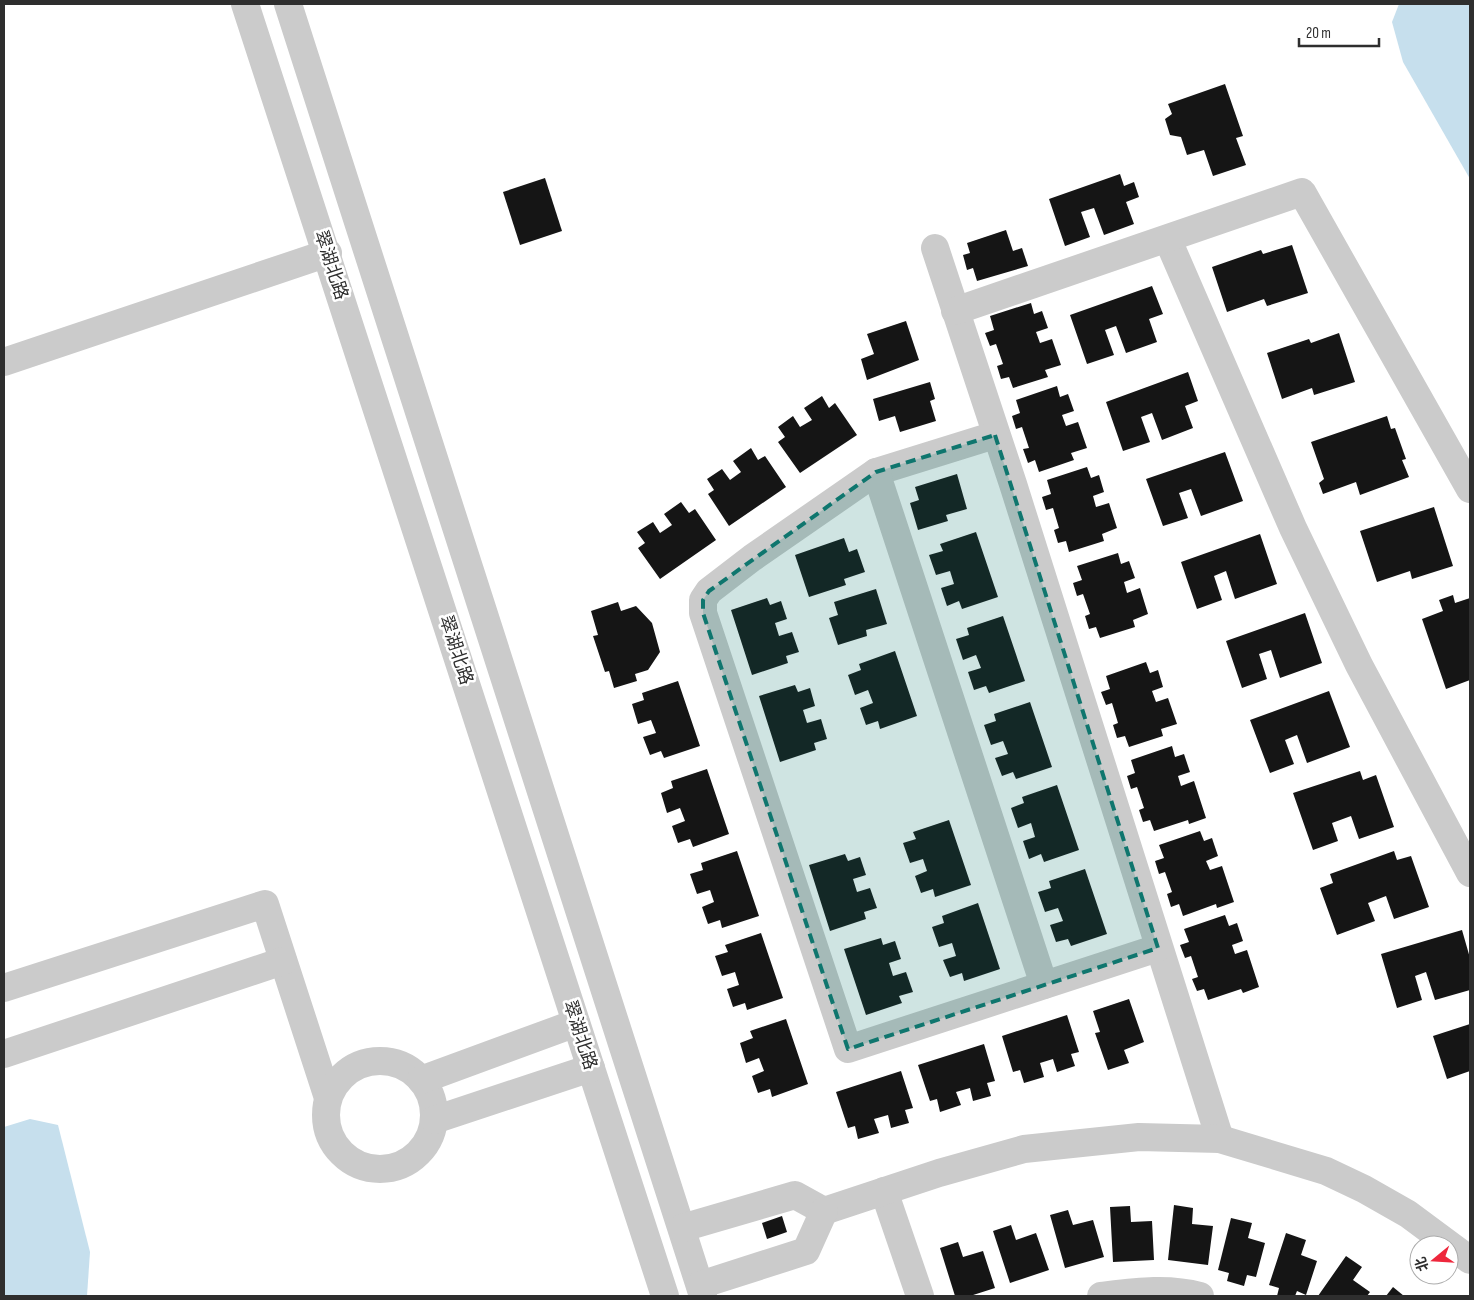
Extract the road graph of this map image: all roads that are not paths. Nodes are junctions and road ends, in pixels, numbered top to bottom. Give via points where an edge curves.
1 (246, 4) edge
2 (288, 4) edge
3 (1168, 240) junction
4 (935, 248) dead end
5 (328, 253) junction
6 (955, 311) junction
7 (4, 362) edge
8 (995, 436) junction
9 (876, 472) junction
10 (1470, 489) edge
11 (1470, 873) edge
12 (1158, 948) junction
13 (283, 961) junction
14 (1044, 985) junction
15 (4, 988) edge
16 (576, 1023) junction
17 (4, 1054) edge
18 (591, 1068) junction
19 (421, 1080) junction
20 (328, 1098) junction
21 (434, 1120) junction
22 (1220, 1140) junction
23 (884, 1191) junction
24 (824, 1211) junction
25 (682, 1228) junction
26 (1470, 1260) edge
27 (702, 1290) edge
28 (666, 1296) edge
29 (920, 1296) edge
30 (1101, 1296) edge
31 (1200, 1296) edge

1 - 5 street, 翠湖北路
2 - 25 street
3 - 6 street
3 - 10 street via 1302,192
3 - 11 street via 1293,528 1359,664
4 - 6 street
5 - 7 street
5 - 16 street, 翠湖北路
6 - 8 street
8 - 9 street
8 - 12 street
9 - 14 street
9 - 14 street via 709,591 702,606 706,622 848,1049
12 - 14 street
12 - 22 street
13 - 15 street via 265,904
13 - 17 street
13 - 20 street
16 - 18 street, 翠湖北路
16 - 19 street
18 - 21 street
18 - 28 street, 翠湖北路
19 - 20 street via 398,1064 381,1060 363,1063 348,1071
19 - 21 street via 432,1102
20 - 21 street via 325,1116 337,1148 351,1161 368,1168 386,1169 404,1164 429,1138
22 - 23 street via 1139,1137 1024,1149
22 - 26 street via 1326,1171 1364,1189 1408,1214
23 - 24 street
23 - 29 street
24 - 25 street via 795,1195
24 - 27 street via 806,1251
25 - 27 street
30 - 31 street via 1145,1290

